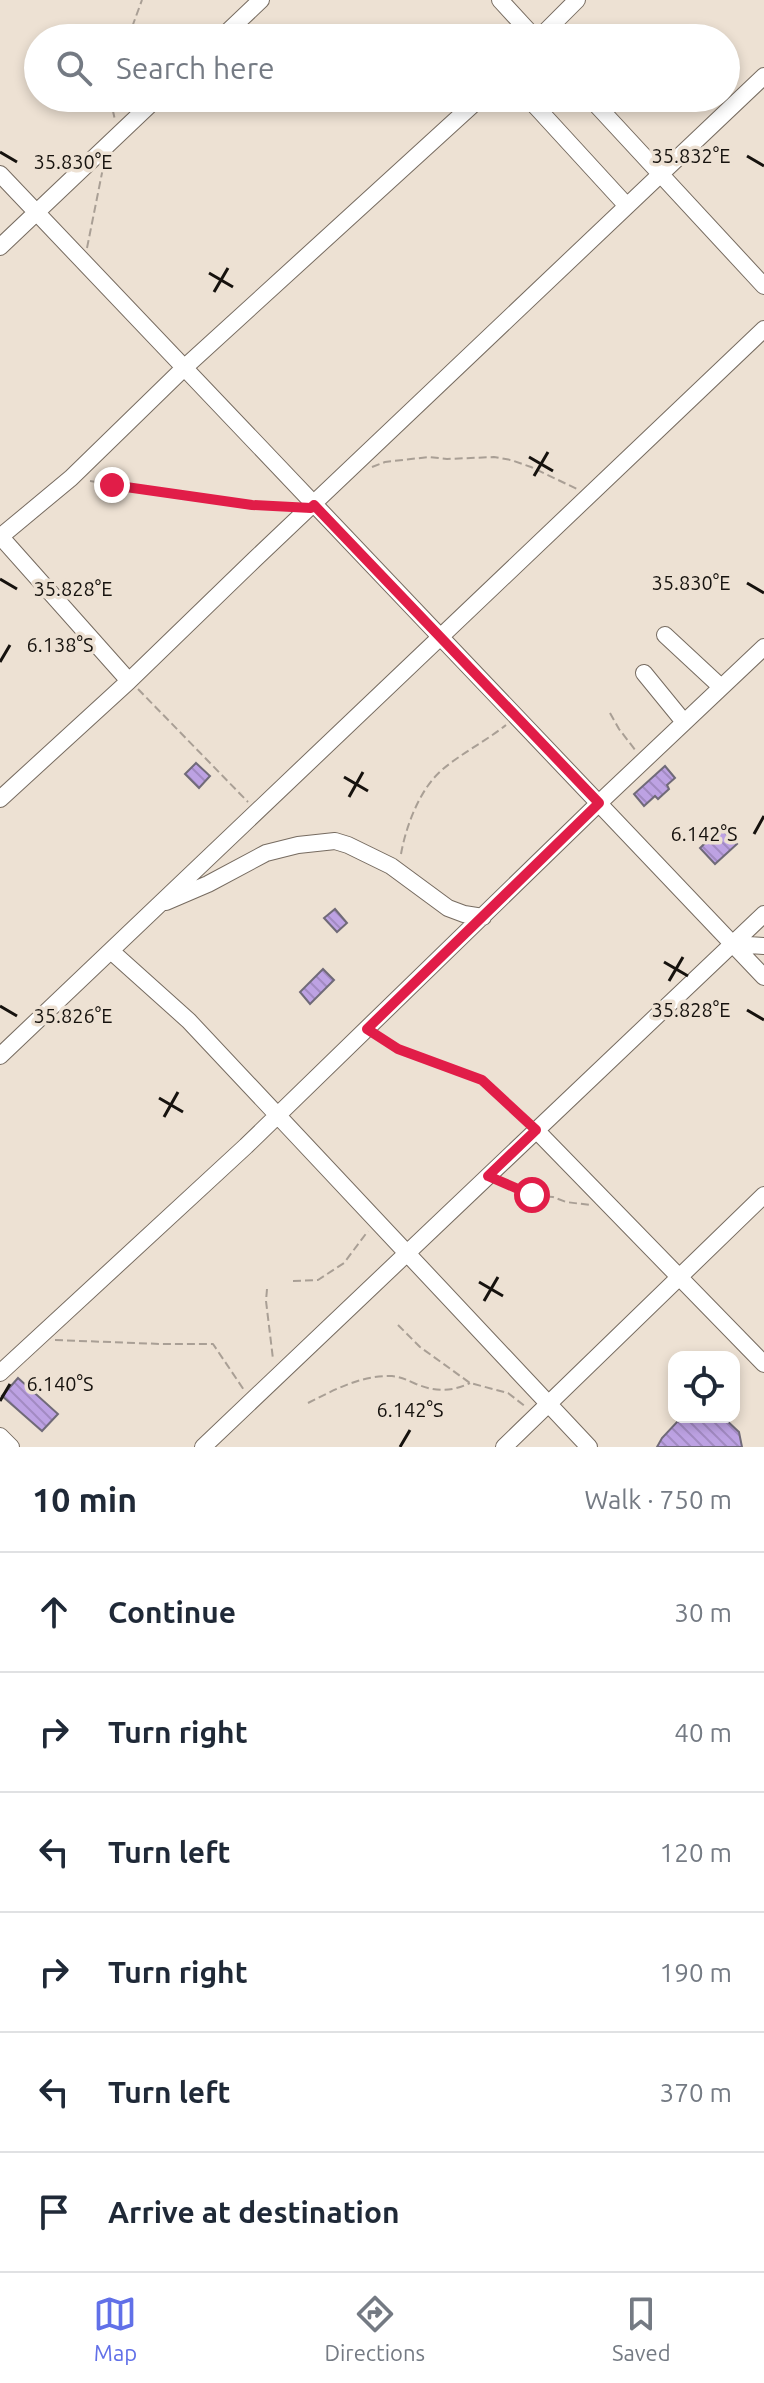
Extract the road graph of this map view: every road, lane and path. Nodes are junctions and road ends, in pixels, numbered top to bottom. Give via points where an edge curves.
1 (142, 0) edge
2 (261, 0) edge
3 (500, 0) edge
4 (577, 0) edge
5 (133, 24) edge
6 (236, 24) edge
7 (523, 24) edge
8 (552, 24) edge
9 (764, 76) edge
10 (740, 99) edge
11 (111, 112) edge
12 (142, 112) edge
13 (465, 112) edge
14 (541, 112) edge
15 (603, 112) edge
16 (726, 112) edge
17 (114, 139) junction
18 (0, 174) edge
19 (661, 174) junction
20 (627, 206) junction
21 (37, 211) junction
22 (0, 247) edge
23 (82, 260) junction
24 (764, 286) edge
25 (764, 329) edge
26 (184, 368) junction
27 (361, 460) junction
28 (71, 478) junction
29 (589, 495) junction
30 (312, 506) junction
31 (0, 537) edge
32 (665, 635) dead end
33 (440, 637) junction
34 (764, 647) edge
35 (644, 673) dead end
36 (129, 681) junction
37 (721, 687) junction
38 (610, 713) dead end
39 (516, 717) junction
40 (684, 722) junction
41 (640, 764) junction
42 (0, 799) edge
43 (599, 803) junction
44 (257, 811) junction
45 (397, 870) junction
46 (159, 904) junction
47 (764, 914) edge
48 (483, 917) junction
49 (733, 944) junction
50 (764, 946) edge
51 (111, 951) junction
52 (764, 977) edge
53 (367, 1029) junction
54 (0, 1056) edge
55 (278, 1115) junction
56 (536, 1130) junction
57 (488, 1176) junction
58 (764, 1195) edge
59 (615, 1210) junction
60 (378, 1222) junction
61 (407, 1253) junction
62 (680, 1276) junction
63 (293, 1281) dead end
64 (267, 1289) dead end
65 (398, 1325) dead end
66 (36, 1340) junction
67 (764, 1364) edge
68 (0, 1373) edge
69 (278, 1376) junction
70 (470, 1383) junction
71 (251, 1401) junction
72 (308, 1403) dead end
73 (543, 1409) junction
74 (0, 1436) edge
75 (11, 1447) edge
76 (203, 1447) edge
77 (504, 1447) edge
78 (589, 1447) edge

1 - 5 path
2 - 6 street
3 - 7 street
4 - 8 street
9 - 10 street
11 - 17 path
12 - 17 street
13 - 26 street
14 - 20 street
15 - 19 street
16 - 19 street
17 - 21 street
17 - 23 path
18 - 21 street
19 - 20 street
19 - 24 street
20 - 27 street
21 - 22 street
21 - 23 street
23 - 26 street
25 - 29 street
26 - 28 street
26 - 30 street
27 - 29 path via 374,467 429,457 511,460
27 - 30 street
28 - 30 path via 252,505
28 - 31 street
29 - 33 street
30 - 33 street
30 - 36 street
31 - 36 street
32 - 37 street
33 - 39 street
33 - 44 street
34 - 37 street
35 - 40 street
36 - 42 street
36 - 44 path
37 - 40 street
38 - 41 path
39 - 43 street
39 - 45 path via 439,772 408,827
40 - 41 street
41 - 43 street
43 - 48 street
43 - 49 street
44 - 46 street
45 - 46 street via 348,845 316,842 266,853
45 - 48 street via 448,908
46 - 51 street
47 - 49 street
48 - 53 street
49 - 50 street
49 - 52 street
49 - 56 street
51 - 54 street
51 - 55 street via 189,1021
53 - 55 street
53 - 56 path via 398,1049 482,1080
55 - 60 street
55 - 66 street
56 - 57 street
56 - 59 street
57 - 59 path via 528,1195
57 - 61 street
58 - 62 street
59 - 62 street
60 - 61 street
60 - 63 path via 344,1263 318,1280
61 - 69 street
61 - 73 street
62 - 67 street
62 - 73 street
64 - 69 path
65 - 70 path
66 - 68 street
66 - 71 path via 213,1344
69 - 71 street
70 - 72 path via 440,1391 383,1377 343,1386
70 - 73 path
71 - 76 street
73 - 77 street
73 - 78 street
74 - 75 street

